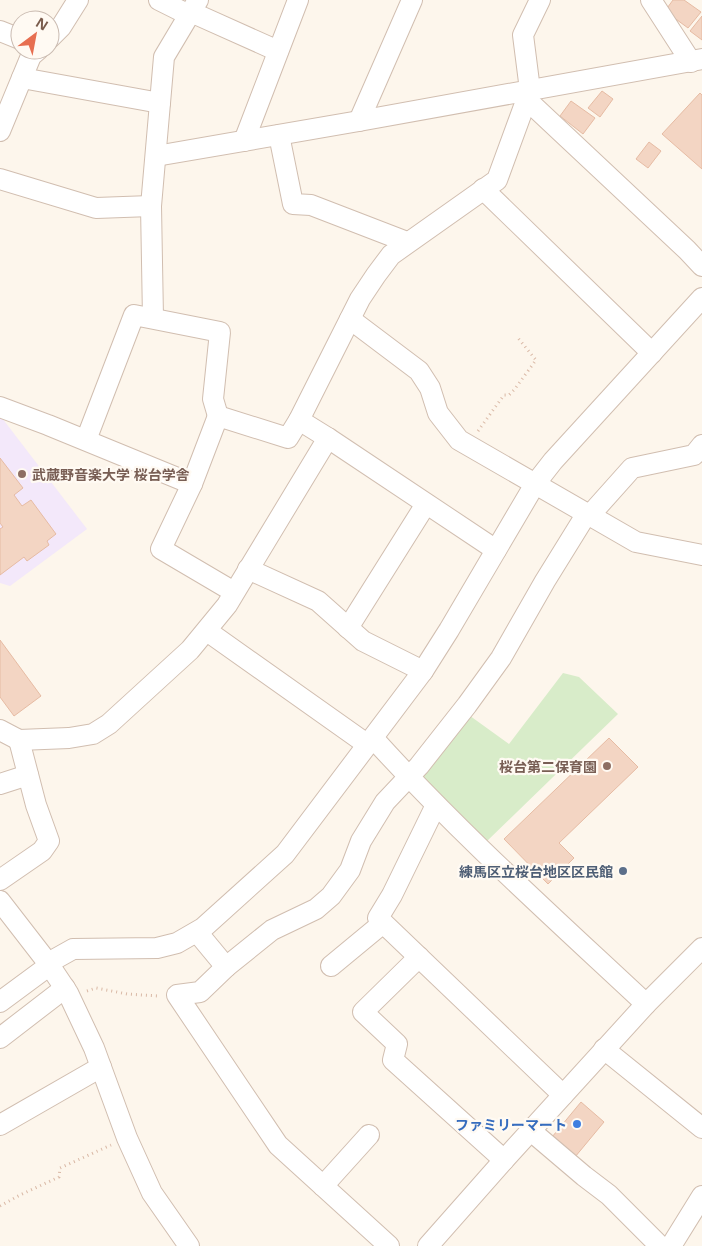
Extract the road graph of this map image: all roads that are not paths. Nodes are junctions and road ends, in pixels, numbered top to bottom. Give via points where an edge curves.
1 (78, 0) edge
2 (159, 0) edge
3 (298, 0) edge
4 (412, 0) edge
5 (540, 0) edge
6 (656, 2) edge
7 (193, 9) edge
8 (60, 28) edge
9 (278, 51) junction
10 (29, 60) edge
11 (697, 60) edge
12 (22, 78) junction
13 (528, 95) junction
14 (160, 104) junction
15 (359, 121) junction
16 (0, 131) edge
17 (279, 135) junction
18 (244, 140) junction
19 (156, 156) junction
20 (0, 179) edge
21 (483, 189) junction
22 (151, 206) junction
23 (407, 242) junction
24 (702, 266) edge
25 (702, 298) edge
26 (153, 318) junction
27 (350, 319) junction
28 (652, 353) junction
29 (0, 407) edge
30 (218, 416) junction
31 (299, 420) junction
32 (328, 438) junction
33 (86, 440) junction
34 (702, 445) edge
35 (192, 484) junction
36 (535, 484) junction
37 (426, 504) junction
38 (590, 515) junction
39 (496, 550) junction
40 (698, 550) edge
41 (248, 569) junction
42 (234, 592) junction
43 (348, 628) junction
44 (207, 630) junction
45 (423, 671) junction
46 (0, 730) edge
47 (19, 740) junction
48 (371, 741) junction
49 (28, 775) junction
50 (408, 776) junction
51 (0, 784) edge
52 (436, 805) junction
53 (0, 880) edge
54 (0, 901) edge
55 (383, 923) junction
56 (196, 932) junction
57 (702, 948) edge
58 (419, 957) junction
59 (49, 964) junction
60 (331, 966) dead end
61 (226, 967) junction
62 (65, 988) junction
63 (0, 1002) edge
64 (646, 1004) junction
65 (0, 1038) edge
66 (604, 1049) junction
67 (101, 1067) junction
68 (563, 1095) junction
69 (0, 1125) edge
70 (702, 1128) edge
71 (531, 1131) junction
72 (369, 1135) dead end
73 (504, 1160) junction
74 (322, 1186) junction
75 (702, 1196) edge
76 (189, 1246) edge
77 (389, 1246) edge
78 (428, 1246) edge
79 (660, 1246) edge
80 (671, 1246) edge

1 - 8 street
2 - 7 street
3 - 9 street
4 - 15 street
5 - 13 street via 522,35
6 - 11 street
7 - 9 street
7 - 14 street via 164,57
9 - 18 street
10 - 12 street
11 - 13 street
12 - 14 street
12 - 16 street
13 - 15 street
13 - 21 street via 497,180
13 - 24 street
14 - 19 street
15 - 17 street
17 - 18 street
17 - 23 street via 292,204 312,205
18 - 19 street
19 - 22 street
20 - 22 street via 96,208
21 - 23 street
21 - 28 street
22 - 26 street
23 - 27 street via 390,255
25 - 28 street
26 - 30 street via 220,332 213,399
26 - 33 street via 134,315
27 - 31 street
27 - 36 street via 419,371 430,388 438,413 459,440
28 - 36 street via 553,460
29 - 33 street
30 - 31 street via 288,438
30 - 35 street
31 - 32 street
32 - 37 street
32 - 41 street
33 - 35 street
34 - 38 street via 694,455 632,468
35 - 42 street via 162,549
36 - 38 street
36 - 39 street
37 - 39 street
37 - 43 street
38 - 40 street via 636,542
38 - 50 street via 584,518 545,581 502,658
39 - 45 street
41 - 42 street
41 - 43 street via 318,601
42 - 44 street
43 - 45 street via 363,641
44 - 47 street via 190,650 93,734
44 - 48 street
45 - 48 street
46 - 47 street
47 - 49 street
48 - 50 street
48 - 56 street via 285,854
49 - 51 street
49 - 53 street via 49,841 42,851
50 - 52 street
50 - 61 street via 385,802 361,841 350,870 331,896 316,909 272,930
52 - 55 street via 378,918
52 - 64 street
54 - 59 street
55 - 58 street
55 - 60 street
56 - 59 street via 177,943 158,948 73,949
56 - 61 street
57 - 64 street
58 - 68 street
58 - 73 street via 363,1012 398,1044 393,1060
59 - 62 street
59 - 63 street
61 - 74 street via 200,992 177,994 278,1146
62 - 65 street
62 - 67 street
64 - 66 street
66 - 68 street
66 - 70 street
67 - 69 street
67 - 76 street via 152,1194
68 - 71 street
71 - 73 street
71 - 79 street via 610,1195
72 - 74 street
73 - 78 street
74 - 77 street
75 - 80 street

